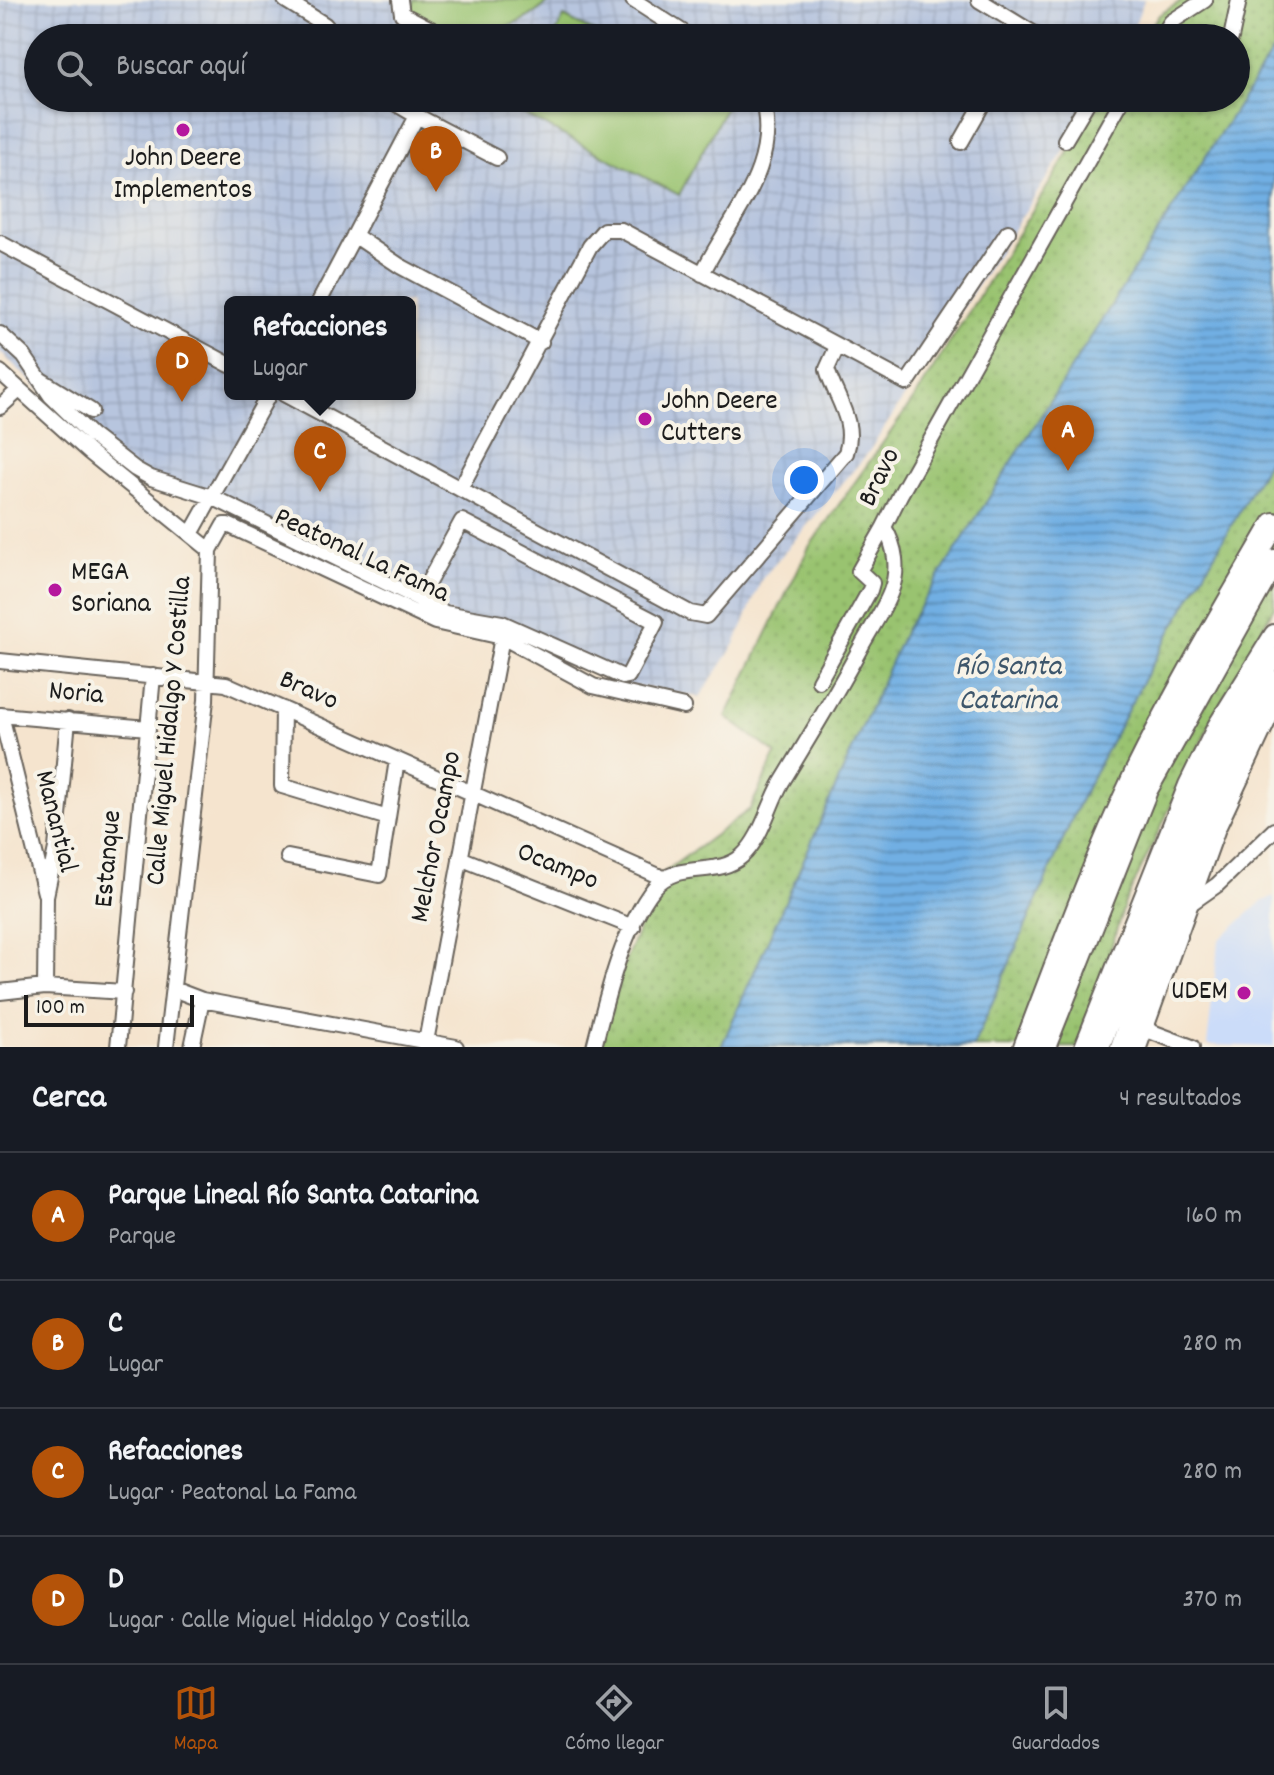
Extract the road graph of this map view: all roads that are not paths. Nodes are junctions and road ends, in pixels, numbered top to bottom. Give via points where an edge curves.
1 (285, 0) edge
2 (400, 0) edge
3 (633, 0) edge
4 (979, 0) edge
5 (1205, 0) edge
6 (1239, 0) edge
7 (412, 20) junction
8 (323, 24) edge
9 (410, 24) edge
10 (420, 24) edge
11 (670, 24) edge
12 (1014, 24) edge
13 (1170, 24) edge
14 (1234, 24) edge
15 (410, 112) edge
16 (766, 112) edge
17 (978, 112) edge
18 (1082, 112) edge
19 (1115, 112) edge
20 (417, 116) junction
21 (1065, 140) dead end
22 (961, 142) dead end
23 (497, 158) dead end
24 (1008, 232) dead end
25 (354, 235) junction
26 (0, 243) edge
27 (702, 274) junction
28 (322, 296) edge
29 (0, 334) edge
30 (541, 342) junction
31 (837, 347) junction
32 (224, 362) edge
33 (0, 372) edge
34 (37, 378) junction
35 (16, 387) junction
36 (0, 395) edge
37 (266, 400) edge
38 (295, 400) edge
39 (0, 407) edge
40 (91, 411) dead end
41 (460, 489) junction
42 (212, 497) junction
43 (1274, 524) edge
44 (884, 527) junction
45 (191, 534) junction
46 (210, 550) junction
47 (1274, 561) edge
48 (419, 599) junction
49 (1274, 634) edge
50 (502, 637) junction
51 (1274, 654) edge
52 (0, 661) edge
53 (153, 676) junction
54 (207, 680) junction
55 (1274, 680) edge
56 (819, 681) dead end
57 (1274, 704) edge
58 (684, 707) dead end
59 (283, 709) junction
60 (0, 715) edge
61 (68, 720) junction
62 (148, 728) junction
63 (397, 760) junction
64 (472, 793) junction
65 (388, 818) junction
66 (1274, 830) edge
67 (288, 857) dead end
68 (460, 858) junction
69 (663, 878) junction
70 (46, 896) junction
71 (1186, 907) junction
72 (633, 927) junction
73 (45, 987) junction
74 (173, 989) junction
75 (0, 992) edge
76 (124, 992) junction
77 (202, 1000) junction
78 (1092, 1029) junction
79 (425, 1043) edge
80 (1137, 1043) edge
81 (118, 1047) edge
82 (166, 1047) edge
83 (192, 1047) edge
84 (456, 1047) edge
85 (594, 1047) edge
86 (1025, 1047) edge
87 (1044, 1047) edge
88 (1074, 1047) edge
89 (1084, 1047) edge
90 (1100, 1047) edge
91 (1192, 1047) edge

1 - 8 street
2 - 7 street via 402,14
3 - 11 street
4 - 12 street
5 - 13 street
6 - 14 street
7 - 9 street
7 - 10 street
15 - 20 street
16 - 27 street via 764,162
17 - 22 street
18 - 21 street
19 - 44 street, Bravo
20 - 23 street
20 - 25 street
24 - 31 street via 909,383
25 - 28 street
25 - 30 street via 400,266
26 - 32 street
27 - 30 street via 621,230 604,230 590,246
27 - 31 street
29 - 34 street via 24,356
30 - 41 street
31 - 41 street via 827,369 844,404 846,453 706,616 690,613
33 - 35 street, Calle Miguel Hidalgo Y Costilla
34 - 40 street
34 - 42 street via 91,435 135,469
35 - 36 street
35 - 39 street
35 - 45 street, Calle Miguel Hidalgo Y Costilla
37 - 42 street
38 - 41 street
42 - 45 street
42 - 48 street
43 - 86 highway via 1136,775 1075,913
44 - 56 street via 859,571 872,583 870,590
44 - 69 street, Bravo via 895,558 890,592 749,849 729,865 680,870
45 - 46 street, Calle Miguel Hidalgo Y Costilla
46 - 50 street, Peatonal La Fama via 228,525 435,622
46 - 54 street, Calle Miguel Hidalgo Y Costilla
47 - 87 highway via 1146,790
48 - 48 street via 462,521 656,622 629,675 623,677 502,623 445,613
49 - 78 main road via 1223,715 1188,785
50 - 58 street, Peatonal La Fama via 593,686
50 - 64 street, Melchor Ocampo
51 - 90 main road via 1200,792
52 - 53 street, Bravo
53 - 54 street, Bravo
53 - 62 street, Estanque
54 - 59 street, Bravo
54 - 74 street, Calle Miguel Hidalgo Y Costilla
55 - 80 main road via 1203,818
57 - 71 main road via 1235,782
59 - 63 street, Bravo
59 - 65 street via 282,786
60 - 61 street, Noria
60 - 70 street, Manantial
61 - 62 street, Noria
61 - 70 street, Manantial
62 - 76 street, Estanque
63 - 64 street, Bravo
63 - 65 street
64 - 68 street, Melchor Ocampo
64 - 69 street, Bravo
65 - 67 street via 376,877
66 - 71 street
68 - 72 street, Ocampo
68 - 79 street, Melchor Ocampo
69 - 72 street
70 - 73 street, Manantial
71 - 80 main road
72 - 85 street
73 - 75 street
73 - 76 street
74 - 77 street
74 - 82 street, Calle Miguel Hidalgo Y Costilla
76 - 81 street, Estanque
77 - 79 street
77 - 83 street
78 - 88 street
78 - 89 main road
79 - 84 street
80 - 91 street

